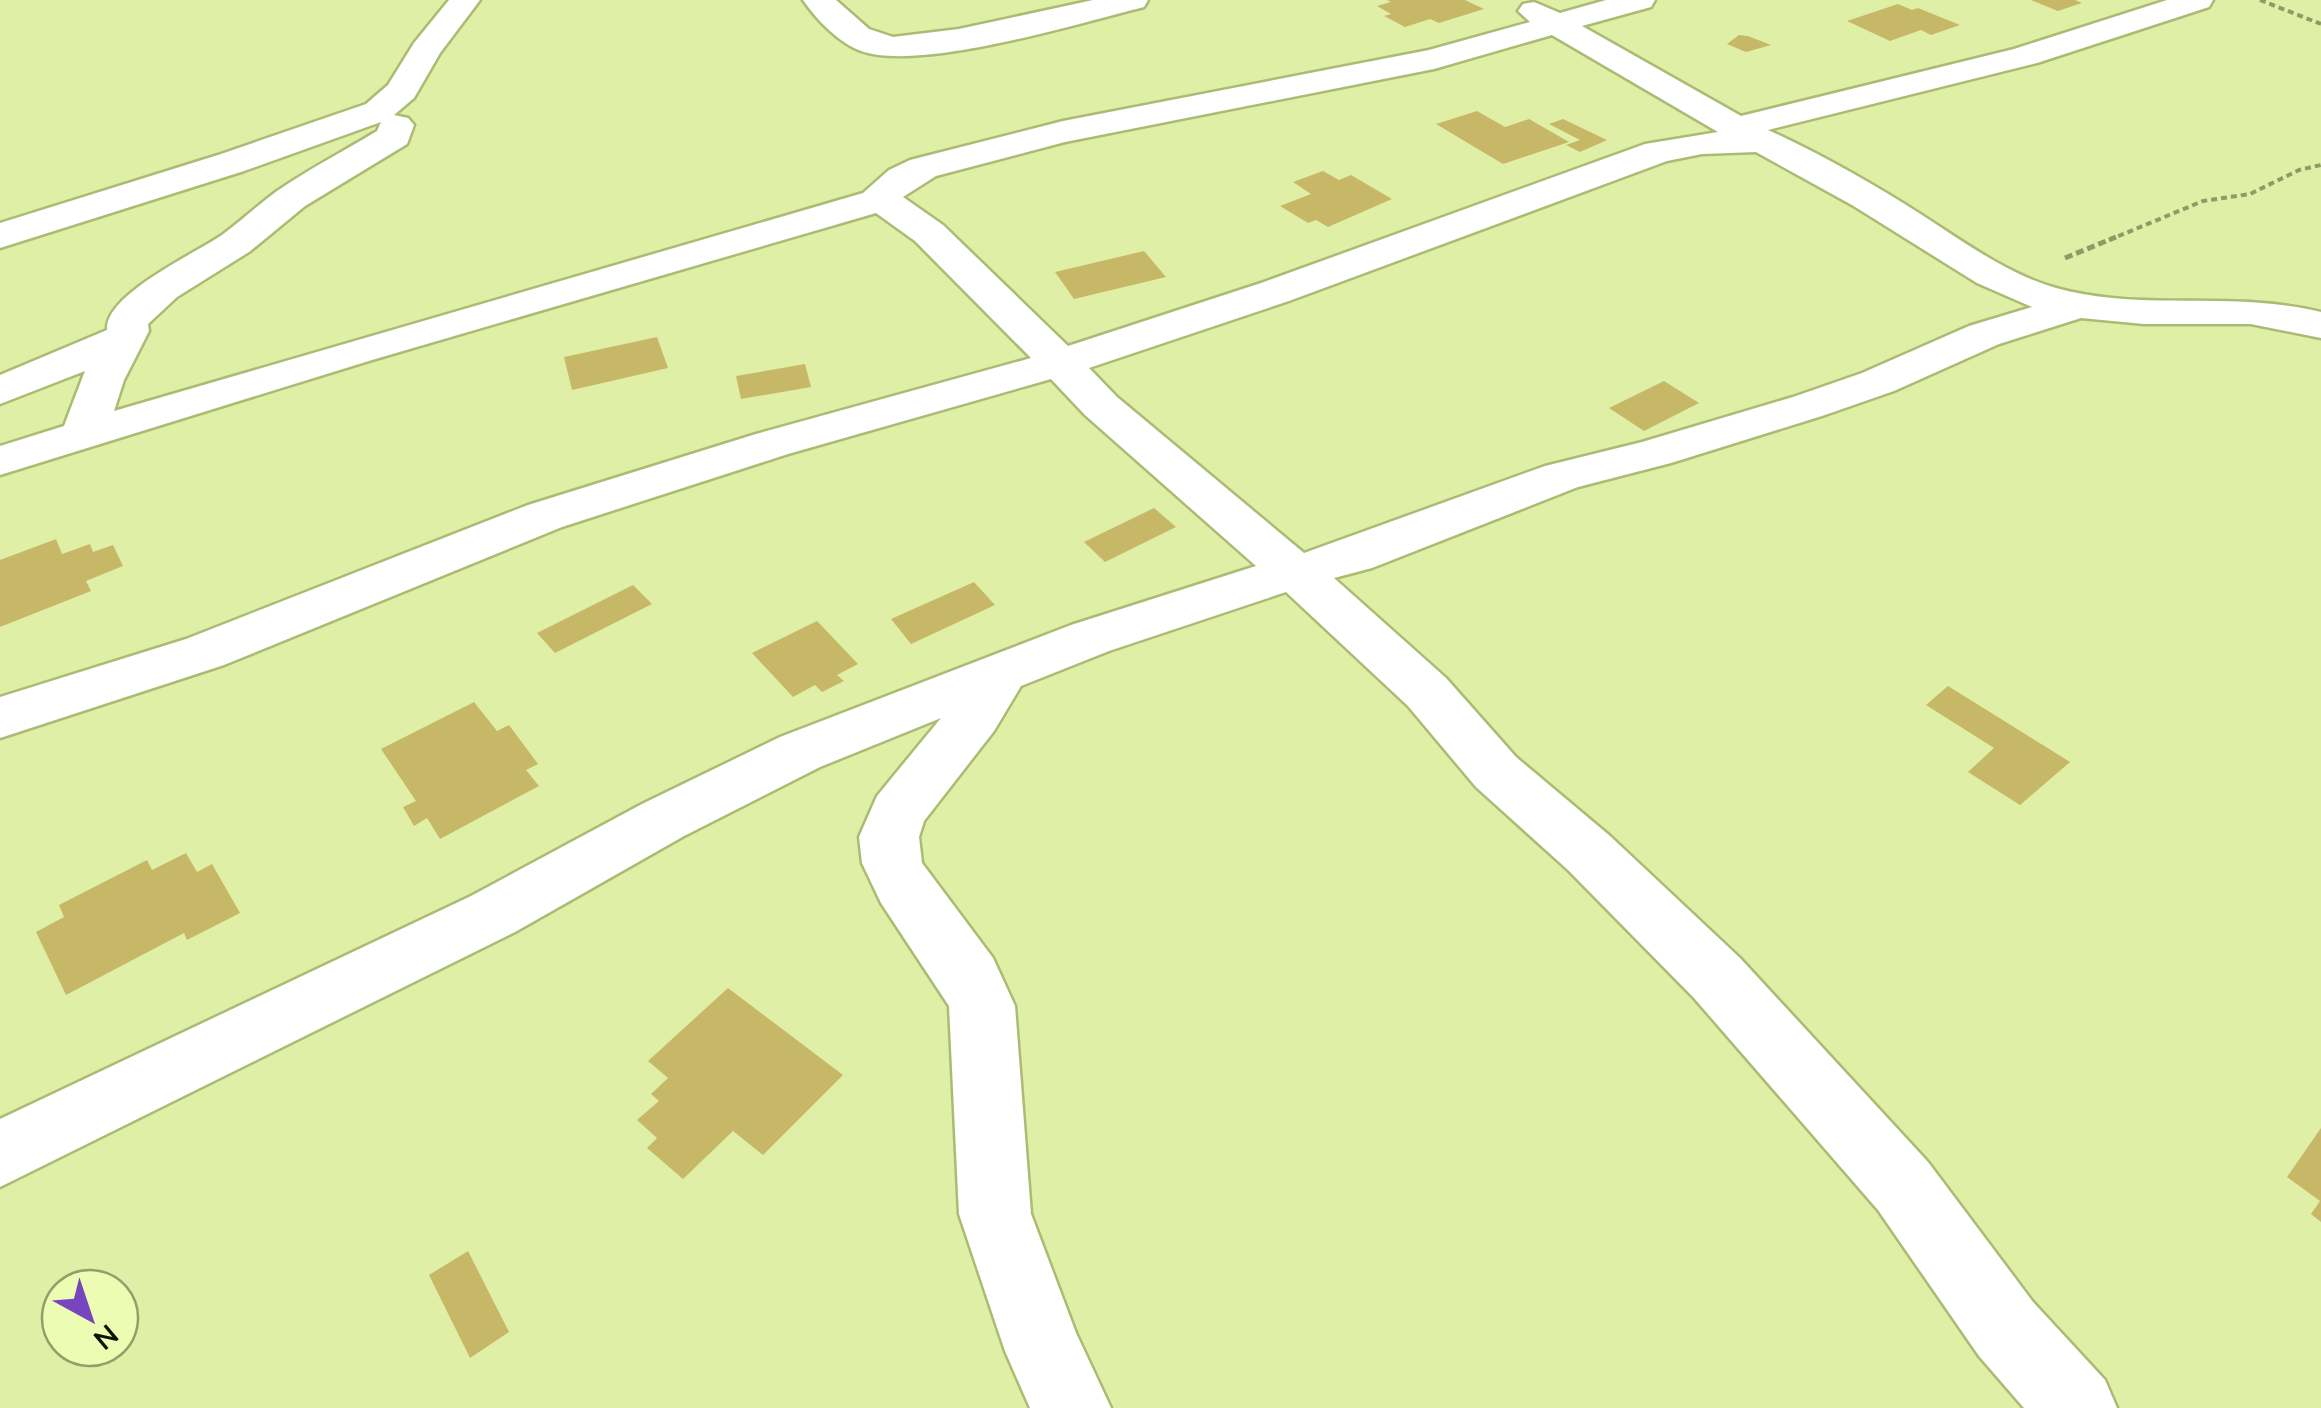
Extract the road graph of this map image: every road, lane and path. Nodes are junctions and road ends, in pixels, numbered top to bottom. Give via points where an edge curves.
1 (465, 0) edge
2 (818, 0) edge
3 (1133, 0) edge
4 (1514, 0) edge
5 (1640, 0) edge
6 (2198, 0) edge
7 (2260, 0) edge
8 (1553, 22) junction
9 (2321, 24) edge
10 (392, 102) junction
11 (1751, 134) junction
12 (2321, 165) edge
13 (880, 198) junction
14 (0, 236) edge
15 (2006, 282) junction
16 (2078, 306) junction
17 (2321, 324) edge
18 (123, 340) junction
19 (1060, 363) junction
20 (0, 391) edge
21 (82, 436) junction
22 (0, 460) edge
23 (1296, 573) junction
24 (1004, 671) junction
25 (0, 718) edge
26 (0, 1154) edge
27 (1071, 1408) edge
28 (2078, 1408) edge

1 - 10 street
2 - 3 street via 866,41 895,46
4 - 8 street
5 - 8 street
6 - 11 street
7 - 9 path
8 - 11 street
8 - 13 street via 1434,59 963,156 912,172
10 - 14 street via 362,120
10 - 18 street via 398,118 394,136 163,288 127,321
11 - 15 street
11 - 19 street via 1658,152
12 - 15 path via 2250,194 2194,205
13 - 19 street via 928,233
13 - 21 street
15 - 16 street
16 - 17 street via 2137,314 2258,311
16 - 23 street via 1984,335 1826,400 1562,476
18 - 20 street
18 - 21 street
19 - 23 street via 1159,460
19 - 25 street via 545,516 205,652
21 - 22 street
23 - 24 street
23 - 28 street via 1427,692 1496,772 1589,852 1749,1011 1903,1186 2006,1329
24 - 26 street via 742,779 493,914
24 - 27 street via 898,812 889,836 903,885 970,978 982,1006 995,1214

